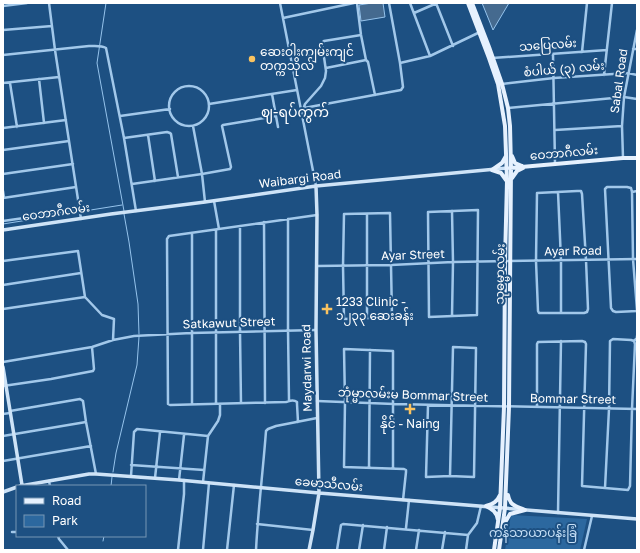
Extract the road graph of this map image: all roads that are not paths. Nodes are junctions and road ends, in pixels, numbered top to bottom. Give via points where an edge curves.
1 (27, 3) edge
2 (49, 3) edge
3 (280, 3) edge
4 (355, 3) edge
5 (388, 3) edge
6 (410, 3) edge
7 (437, 3) edge
8 (468, 3) edge
9 (472, 3) edge
10 (587, 3) edge
11 (612, 3) edge
12 (3, 6) edge
13 (414, 13) junction
14 (283, 18) junction
15 (52, 26) junction
16 (3, 30) edge
17 (637, 30) edge
18 (481, 32) junction
19 (361, 35) junction
20 (453, 46) junction
21 (633, 49) junction
22 (637, 49) edge
23 (55, 50) junction
24 (607, 50) junction
25 (582, 52) junction
26 (553, 54) junction
27 (3, 55) edge
28 (430, 56) junction
29 (491, 58) junction
30 (366, 60) junction
31 (400, 63) junction
32 (326, 68) junction
33 (628, 74) junction
34 (604, 75) junction
35 (637, 75) edge
36 (59, 77) junction
37 (554, 78) junction
38 (39, 80) junction
39 (10, 83) junction
40 (3, 84) edge
41 (502, 84) junction
42 (297, 90) junction
43 (272, 94) junction
44 (375, 95) junction
45 (624, 98) junction
46 (637, 100) edge
47 (554, 103) junction
48 (209, 104) junction
49 (304, 108) junction
50 (508, 108) junction
51 (170, 109) junction
52 (302, 113) junction
53 (120, 116) junction
54 (276, 116) junction
55 (66, 120) junction
56 (44, 123) junction
57 (17, 126) junction
58 (193, 126) junction
59 (622, 126) junction
60 (3, 128) edge
61 (278, 128) dead end
62 (555, 130) junction
63 (148, 135) junction
64 (124, 138) junction
65 (69, 141) junction
66 (3, 150) edge
67 (508, 155) junction
68 (623, 158) junction
69 (637, 158) edge
70 (73, 164) junction
71 (555, 164) junction
72 (525, 166) junction
73 (509, 168) junction
74 (492, 170) junction
75 (3, 174) edge
76 (202, 174) junction
77 (178, 177) junction
78 (155, 181) junction
79 (509, 181) junction
80 (132, 184) junction
81 (76, 186) junction
82 (316, 186) junction
83 (3, 191) edge
84 (637, 191) edge
85 (558, 192) junction
86 (632, 192) junction
87 (4, 198) edge
88 (214, 201) junction
89 (205, 202) junction
90 (80, 210) junction
91 (136, 211) junction
92 (452, 211) junction
93 (111, 214) joint
94 (367, 214) junction
95 (317, 215) junction
96 (81, 218) junction
97 (288, 219) junction
98 (3, 221) edge
99 (264, 222) junction
100 (240, 226) junction
101 (217, 229) junction
102 (3, 230) edge
103 (192, 233) junction
104 (609, 259) junction
105 (635, 259) edge
106 (561, 260) junction
107 (586, 260) junction
108 (3, 261) edge
109 (508, 261) junction
110 (536, 261) junction
111 (453, 262) junction
112 (478, 262) junction
113 (428, 264) junction
114 (391, 265) junction
115 (316, 266) junction
116 (343, 266) junction
117 (368, 266) junction
118 (81, 274) junction
119 (3, 285) edge
120 (85, 297) junction
121 (3, 309) edge
122 (637, 311) edge
123 (561, 313) junction
124 (452, 316) junction
125 (367, 318) junction
126 (288, 330) junction
127 (316, 330) junction
128 (265, 331) junction
129 (216, 332) junction
130 (240, 332) junction
131 (192, 333) junction
132 (167, 334) junction
133 (637, 336) edge
134 (113, 340) junction
135 (561, 341) junction
136 (634, 341) junction
137 (92, 347) junction
138 (370, 350) junction
139 (3, 362) edge
140 (3, 367) edge
141 (5, 386) edge
142 (289, 400) junction
143 (317, 401) junction
144 (346, 402) junction
145 (241, 403) junction
146 (265, 403) junction
147 (369, 403) junction
148 (192, 404) junction
149 (216, 404) junction
150 (220, 404) junction
151 (394, 404) junction
152 (428, 405) junction
153 (451, 405) junction
154 (475, 406) junction
155 (506, 407) junction
156 (537, 407) junction
157 (560, 408) junction
158 (584, 408) junction
159 (609, 409) junction
160 (632, 409) junction
161 (637, 409) edge
162 (10, 412) junction
163 (3, 414) edge
164 (317, 418) junction
165 (86, 422) junction
166 (298, 422) junction
167 (160, 432) junction
168 (14, 434) junction
169 (184, 435) junction
170 (3, 436) edge
171 (208, 436) junction
172 (91, 446) junction
173 (18, 459) junction
174 (3, 461) edge
175 (131, 465) junction
176 (157, 467) junction
177 (180, 468) junction
178 (368, 468) junction
179 (393, 468) junction
180 (204, 470) junction
181 (96, 474) junction
182 (131, 476) junction
183 (450, 476) junction
184 (156, 478) junction
185 (182, 480) junction
186 (49, 481) junction
187 (203, 482) junction
188 (209, 482) junction
189 (234, 484) junction
190 (21, 485) edge
191 (27, 485) edge
192 (50, 485) edge
193 (16, 487) edge
194 (261, 487) junction
195 (605, 488) junction
196 (504, 491) junction
197 (3, 492) edge
198 (319, 493) junction
199 (403, 500) junction
200 (409, 500) junction
201 (481, 506) junction
202 (486, 506) junction
203 (503, 508) junction
204 (525, 510) junction
205 (558, 513) junction
206 (592, 516) junction
207 (637, 519) edge
208 (257, 524) junction
209 (363, 525) junction
210 (498, 525) junction
211 (503, 525) junction
212 (387, 527) junction
213 (406, 528) junction
214 (313, 530) junction
215 (419, 530) junction
216 (12, 532) dead end
217 (16, 532) edge
218 (445, 532) junction
219 (468, 535) junction
220 (58, 538) edge
221 (68, 550) edge
222 (178, 550) edge
223 (203, 550) edge
224 (226, 550) edge
225 (256, 550) edge
226 (309, 550) edge
227 (337, 550) edge
228 (359, 550) edge
229 (384, 550) edge
230 (416, 550) edge
231 (442, 550) edge
232 (466, 550) edge
233 (494, 550) edge
234 (499, 550) edge
235 (584, 550) edge

1 - 12 street
2 - 15 street
3 - 14 street
4 - 14 street
4 - 19 street
5 - 31 street
6 - 13 street
7 - 13 street
7 - 20 street
8 - 18 main road, သုဓမ္မာလမ်း
9 - 18 main road, သုဓမ္မာလမ်း
10 - 25 street
11 - 24 street
13 - 28 street
14 - 42 street
15 - 16 street
15 - 23 street
17 - 21 street, Sabal Road
18 - 20 street
18 - 29 main road, သုဓမ္မာလမ်း
19 - 30 street
19 - 32 street via 324,41 322,43
20 - 28 street
21 - 22 street
21 - 33 street, Sabal Road
23 - 27 street
23 - 36 street
23 - 53 street via 89,46 106,48
24 - 25 street, သပြေလမ်း
24 - 34 street
25 - 26 street, သပြေလမ်း
26 - 29 street, သပြေလမ်း
26 - 37 street
28 - 31 street
29 - 41 main road, သုဓမ္မာလမ်း
29 - 67 main road, သုဓမ္မာလမ်း via 498,84
30 - 32 street
30 - 44 street
31 - 44 street via 403,88
32 - 49 street via 321,86
33 - 34 street, စံပါယ် (၃) လမ်း
33 - 35 street, စံပါယ် (၃) လမ်း
33 - 45 street, Sabal Road
34 - 37 street, စံပါယ် (၃) လမ်း
36 - 38 street
36 - 55 street
37 - 41 street, စံပါယ် (၃) လမ်း
37 - 47 street
38 - 39 street
38 - 56 street
39 - 40 street
39 - 57 street
41 - 50 main road, သုဓမ္မာလမ်း
42 - 43 street
42 - 52 street
43 - 48 street
43 - 54 street
44 - 49 street
45 - 46 street
45 - 47 street
45 - 59 street, Sabal Road
47 - 50 street
47 - 62 street
48 - 51 street via 201,90 185,87 174,94 170,101
48 - 58 street via 205,118
49 - 52 street
50 - 67 main road, သုဓမ္မာလမ်း
51 - 53 street
51 - 58 street via 177,122
52 - 82 street
53 - 64 street
54 - 61 street
54 - 76 street via 223,125 231,167
55 - 56 street
55 - 65 street
56 - 57 street
57 - 60 street
58 - 76 street
59 - 62 street
59 - 68 street, Sabal Road
62 - 71 street
63 - 64 street
63 - 77 street via 167,132 171,134
63 - 78 street
64 - 80 street
65 - 66 street
65 - 70 street
67 - 72 main road via 515,163
67 - 73 main road, သုဓမ္မာလမ်း
67 - 74 main road
68 - 69 main road, ဝေဘာဂီလမ်း
68 - 71 main road, ဝေဘာဂီလမ်း
70 - 75 street
70 - 81 street
71 - 72 main road, ဝေဘာဂီလမ်း
72 - 73 main road, ဝေဘာဂီလမ်း
72 - 79 main road
73 - 74 street, ဝေဘာဂီလမ်း
73 - 79 main road, သုဓမ္မာလမ်း
74 - 79 main road via 501,173
74 - 82 street, Waibargi Road
76 - 77 street
76 - 89 street
77 - 78 street
78 - 80 street
79 - 109 main road, သုဓမ္မာလမ်း
80 - 91 street
81 - 87 street
81 - 90 street
82 - 88 street, Waibargi Road
82 - 95 street, Maydarwi Road
83 - 87 street
84 - 86 street
85 - 106 street
85 - 107 street via 581,191
85 - 110 street via 537,193
86 - 104 street via 627,186 606,188
86 - 105 street
88 - 89 street, Waibargi Road
88 - 101 street
89 - 91 street, Waibargi Road
90 - 96 street
90 - 98 street
91 - 93 street, Waibargi Road
92 - 111 street
92 - 112 street via 478,210
92 - 113 street via 428,212
93 - 96 street, ဝေဘာဂီလမ်း
94 - 114 street via 390,213
94 - 116 street via 344,214
94 - 117 street
95 - 97 street
95 - 115 street, Maydarwi Road
96 - 102 street, ဝေဘာဂီလမ်း
97 - 99 street
97 - 126 street
99 - 100 street
99 - 128 street
100 - 101 street
100 - 130 street
101 - 103 street
101 - 129 street
103 - 131 street
103 - 132 street via 168,237
104 - 105 street, Ayar Road
104 - 107 street, Ayar Road
104 - 122 street via 611,308 616,312
105 - 122 street
106 - 107 street, Ayar Road
106 - 110 street, Ayar Road
106 - 123 street
107 - 123 street via 587,312
108 - 118 street via 78,251
109 - 110 street, Ayar Road
109 - 112 street, Ayar Street
109 - 155 main road, သုဓမ္မာလမ်း
110 - 123 street via 538,311
111 - 112 street, Ayar Street
111 - 113 street, Ayar Street
111 - 124 street
112 - 124 street via 477,315
113 - 114 street, Ayar Street
113 - 124 street via 428,317
114 - 117 street, Ayar Street
114 - 125 street via 392,317
115 - 116 street, Ayar Street
115 - 127 street, Maydarwi Road
116 - 117 street, Ayar Street
116 - 125 street via 344,319
117 - 125 street
118 - 119 street
118 - 120 street
120 - 121 street
120 - 134 street via 102,315 114,319
126 - 127 street, Satkawut Street
126 - 128 street, Satkawut Street
126 - 142 street
127 - 143 street, Maydarwi Road
128 - 130 street, Satkawut Street
128 - 146 street
129 - 130 street, Satkawut Street
129 - 131 street, Satkawut Street
129 - 149 street
130 - 145 street
131 - 132 street, Satkawut Street
131 - 148 street
132 - 134 street, Satkawut Street
132 - 148 street via 168,404
133 - 136 street
134 - 137 street, Satkawut Street
135 - 156 street via 537,344
135 - 157 street
135 - 158 street via 582,341 586,344
136 - 159 street via 610,341
136 - 160 street
137 - 139 street, Satkawut Street
137 - 141 street via 93,371
138 - 144 street via 344,349
138 - 147 street
138 - 151 street via 393,351
140 - 141 street
141 - 162 street
142 - 146 street
142 - 166 street via 297,402
143 - 144 street, ဘုံမ္မာလမ်းမ Bommar Street
143 - 164 street, Maydarwi Road
144 - 147 street, ဘုံမ္မာလမ်းမ Bommar Street
144 - 178 street via 344,467
145 - 146 street
145 - 150 street
147 - 151 street, ဘုံမ္မာလမ်းမ Bommar Street
147 - 178 street
148 - 149 street
149 - 150 street
150 - 171 street via 220,415
151 - 152 street, ဘုံမ္မာလမ်းမ Bommar Street
151 - 179 street
152 - 153 street, ဘုံမ္မာလမ်းမ Bommar Street
152 - 183 street via 426,477
153 - 154 street, ဘုံမ္မာလမ်းမ Bommar Street
153 - 154 street via 453,347 476,348
153 - 183 street
154 - 155 street, ဘုံမ္မာလမ်းမ Bommar Street
154 - 183 street via 474,478
155 - 156 street, Bommar Street
155 - 196 main road, သုဓမ္မာလမ်း
156 - 157 street, Bommar Street
157 - 158 street, Bommar Street
157 - 205 street
158 - 159 street, Bommar Street
158 - 195 street via 582,486
159 - 160 street, Bommar Street
159 - 195 street
160 - 161 street, Bommar Street
160 - 195 street via 630,486 628,490
162 - 163 street
162 - 165 street via 80,399 83,401
162 - 168 street
164 - 166 street
164 - 198 street, Maydarwi Road
165 - 168 street
165 - 172 street
166 - 194 street via 266,430
167 - 169 street
167 - 175 street via 134,432
167 - 176 street
168 - 170 street
168 - 173 street
169 - 171 street
169 - 177 street
171 - 180 street
172 - 173 street
172 - 181 street
173 - 174 street
173 - 190 street
175 - 176 street
175 - 182 street
176 - 177 street
176 - 184 street
177 - 180 street
177 - 185 street
178 - 179 street
179 - 199 street via 406,470
180 - 187 street
181 - 182 street, ခေမာသီလမ်း
181 - 186 street, ခေမာသီလမ်း
182 - 184 street, ခေမာသီလမ်း
184 - 185 street, ခေမာသီလမ်း
185 - 187 street, ခေမာသီလမ်း
185 - 222 street via 184,494
186 - 191 street, ခေမာသီလမ်း
186 - 192 street
187 - 188 street, ခေမာသီလမ်း
188 - 189 street, ခေမာသီလမ်း
188 - 223 street
189 - 194 street, ခေမာသီလမ်း
189 - 224 street
193 - 197 street
194 - 198 street, ခေမာသီလမ်း
194 - 208 street
196 - 202 main road via 498,500
196 - 203 main road, သုဓမ္မာလမ်း
196 - 204 main road via 512,505
198 - 199 street, ခေမာသီလမ်း
198 - 214 street, Maydarwi Road
199 - 200 street, ခေမာသီလမ်း
200 - 201 street, ခေမာသီလမ်း
200 - 213 street
201 - 202 street, ခေမာသီလမ်း
201 - 219 street via 477,523
202 - 203 street, ခေမာသီလမ်း
202 - 210 main road via 494,510 498,517
203 - 204 street, ခေမာသီလမ်း
203 - 210 main road, သုဓမ္မာလမ်း
203 - 211 main road, သုဓမ္မာလမ်း
204 - 205 street, ခေမာသီလမ်း
204 - 211 main road via 510,514
205 - 206 street, ခေမာသီလမ်း
206 - 207 street, ခေမာသီလမ်း
206 - 235 street
208 - 214 street
208 - 225 street
209 - 212 street
209 - 227 street via 342,524
209 - 228 street
210 - 233 main road, သုဓမ္မာလမ်း
211 - 234 main road, သုဓမ္မာလမ်း
212 - 213 street
212 - 229 street
213 - 215 street
214 - 226 street, Maydarwi Road
215 - 218 street
215 - 230 street
216 - 217 street
218 - 219 street
218 - 231 street
219 - 232 street
220 - 221 street

